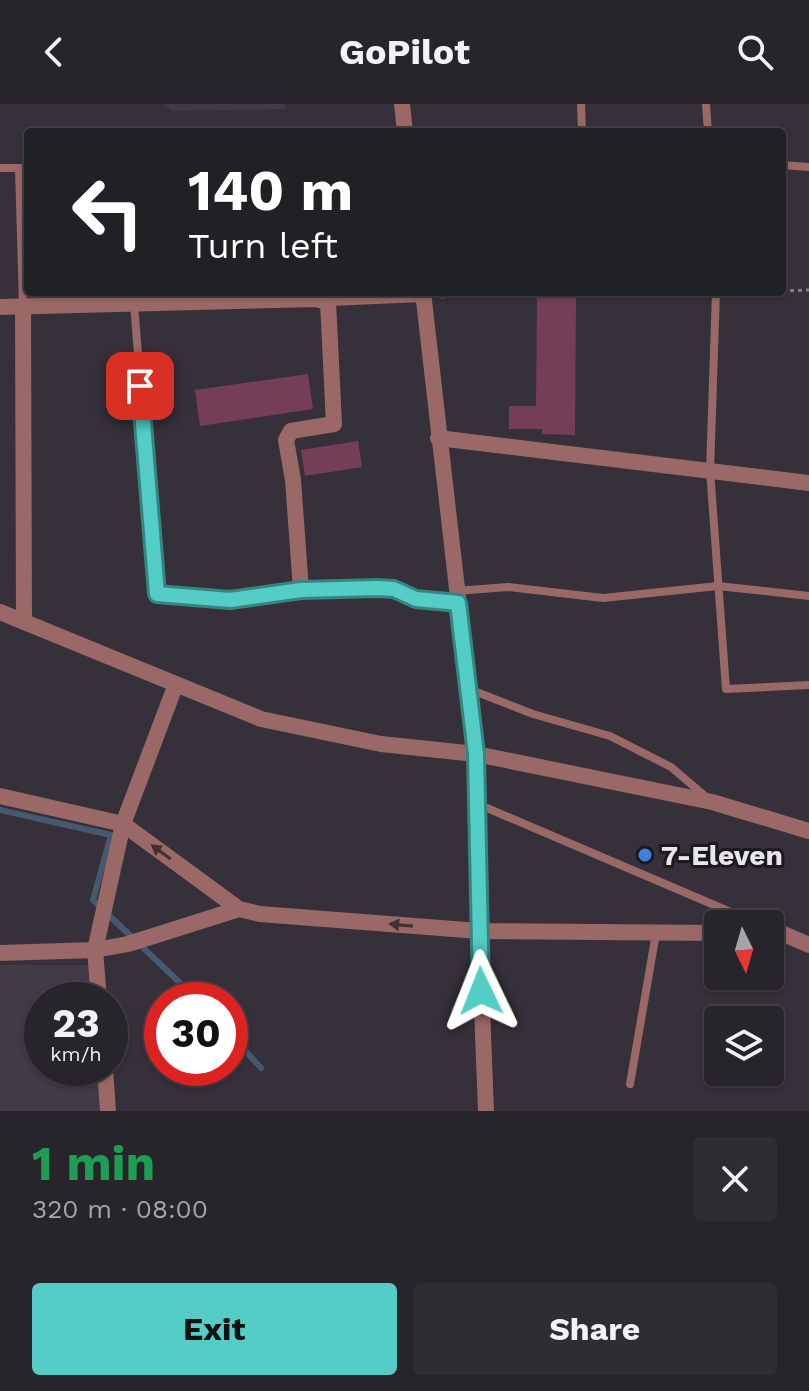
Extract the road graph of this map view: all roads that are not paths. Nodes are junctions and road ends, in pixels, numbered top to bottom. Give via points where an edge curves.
1 (402, 104) edge
2 (581, 104) edge
3 (706, 104) edge
4 (405, 128) edge
5 (582, 128) edge
6 (708, 128) edge
7 (786, 165) edge
8 (809, 167) edge
9 (0, 168) edge
10 (24, 168) edge
11 (409, 296) edge
12 (423, 296) edge
13 (716, 296) edge
14 (231, 297) edge
15 (127, 300) edge
16 (328, 302) junction
17 (23, 306) junction
18 (0, 307) edge
19 (438, 438) junction
20 (710, 470) junction
21 (809, 483) edge
22 (718, 586) junction
23 (301, 590) junction
24 (809, 596) edge
25 (457, 597) junction
26 (0, 612) edge
27 (24, 622) junction
28 (176, 684) junction
29 (809, 685) edge
30 (468, 689) junction
31 (476, 754) junction
32 (0, 796) edge
33 (712, 802) junction
34 (479, 805) junction
35 (123, 824) junction
36 (809, 831) edge
37 (239, 909) junction
38 (719, 910) edge
39 (479, 931) junction
40 (656, 933) junction
41 (704, 933) edge
42 (784, 934) edge
43 (809, 945) edge
44 (95, 950) junction
45 (0, 953) edge
46 (98, 982) edge
47 (630, 1084) dead end
48 (106, 1086) edge
49 (108, 1111) edge
50 (486, 1111) edge

1 - 4 street
2 - 5 lane
3 - 6 lane
7 - 8 lane
9 - 10 lane
10 - 17 lane
11 - 16 lane
12 - 19 street
13 - 20 lane
14 - 15 street
14 - 16 street
15 - 17 street
15 - 23 lane via 157,594 230,600
16 - 23 street via 334,424 291,431 286,440
17 - 18 street
17 - 27 street
19 - 20 street
19 - 25 street
20 - 21 street
20 - 22 lane
22 - 24 lane
22 - 25 lane via 603,598 508,587
22 - 29 lane via 726,689
23 - 25 lane via 378,588 416,599
25 - 30 street
26 - 27 street
27 - 28 street
28 - 31 street via 261,719 381,744
28 - 35 street
30 - 31 street
30 - 33 lane via 610,736 671,767
31 - 33 street
31 - 34 street
32 - 35 street
33 - 36 street
34 - 38 lane
34 - 39 street
37 -> 35 street
35 - 44 street
39 -> 37 street
37 - 44 street
39 - 40 street
39 - 50 street
40 - 41 street
40 - 47 lane
42 - 43 street
44 - 45 street
44 - 46 street
48 - 49 street

